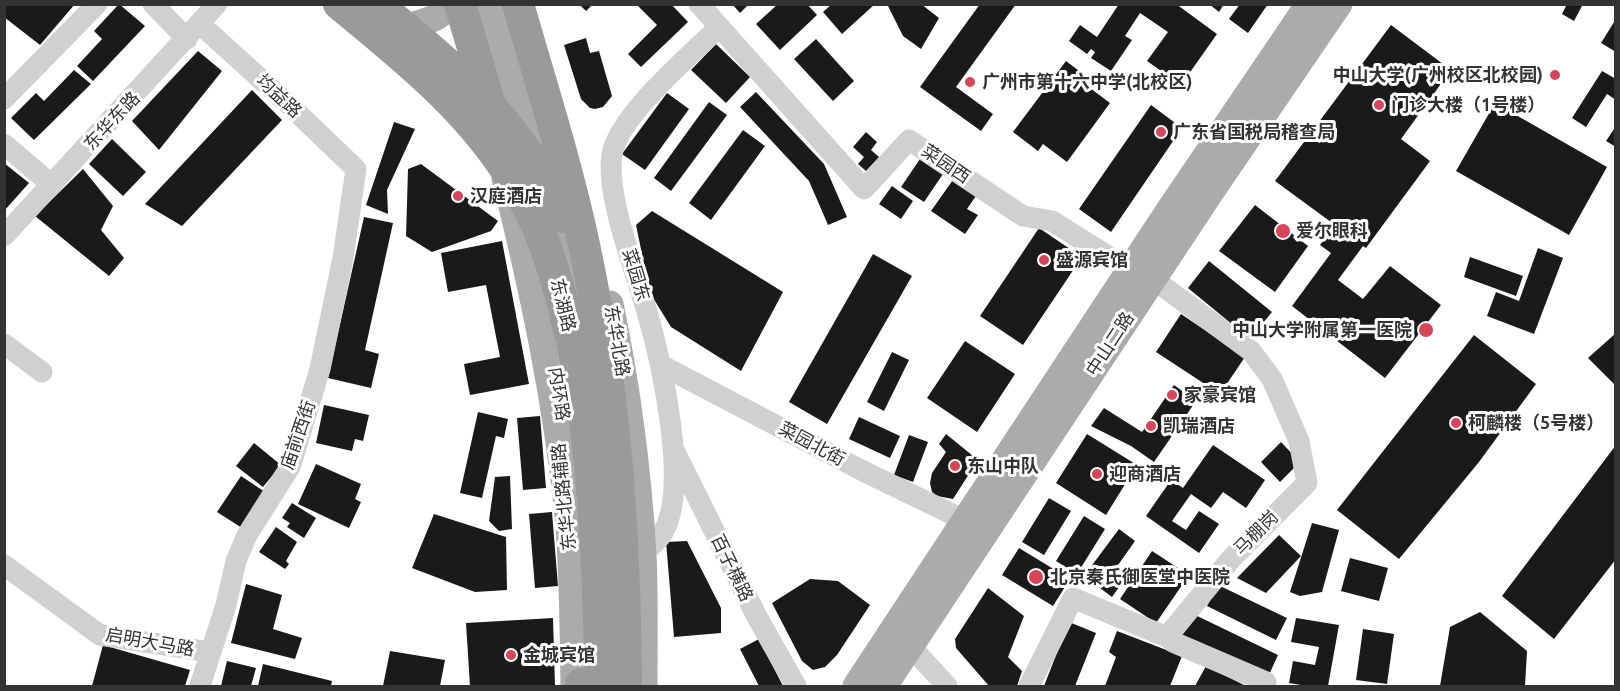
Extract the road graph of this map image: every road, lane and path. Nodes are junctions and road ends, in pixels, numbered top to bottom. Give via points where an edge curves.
1 (97, 4) edge
2 (153, 4) edge
3 (217, 4) edge
4 (338, 4) edge
5 (376, 4) edge
6 (392, 4) edge
7 (450, 4) edge
8 (460, 4) edge
9 (477, 4) edge
10 (499, 4) edge
11 (518, 4) edge
12 (529, 4) edge
13 (699, 4) edge
14 (1309, 4) edge
15 (1339, 4) edge
16 (417, 24) junction
17 (719, 27) junction
18 (193, 32) junction
19 (470, 69) junction
20 (4, 99) edge
21 (506, 102) junction
22 (538, 135) junction
23 (4, 144) edge
24 (356, 169) joint
25 (502, 169) junction
26 (52, 185) junction
27 (527, 215) junction
28 (593, 228) junction
29 (4, 236) edge
30 (1141, 275) junction
31 (597, 309) junction
32 (4, 344) edge
33 (661, 365) junction
34 (42, 372) dead end
35 (595, 393) junction
36 (631, 432) junction
37 (673, 447) junction
38 (594, 465) junction
39 (635, 472) junction
40 (964, 520) junction
41 (642, 552) junction
42 (605, 556) junction
43 (4, 565) edge
44 (573, 593) junction
45 (608, 606) junction
46 (645, 620) junction
47 (1167, 637) junction
48 (910, 646) junction
49 (210, 652) junction
50 (200, 687) edge
51 (574, 687) edge
52 (581, 687) edge
53 (601, 687) edge
54 (612, 687) edge
55 (626, 687) edge
56 (644, 687) edge
57 (795, 687) edge
58 (856, 687) edge
59 (884, 687) edge
60 (947, 687) edge
61 (1029, 687) edge
62 (1265, 687) edge

1 - 20 street
2 - 18 street
3 - 18 street, 东华东路
4 - 25 main road via 456,102 485,136
4 - 53 highway, 东湖路, bridge via 430,80 472,125 517,187 544,242 564,310 584,408 597,543
5 - 31 highway, 东湖路, bridge via 464,77 526,150 568,226
6 - 16 main road
7 - 16 main road via 437,17
7 - 19 main road
8 - 52 highway, 内环路, bridge via 513,183 552,353 572,489
9 - 21 main road
10 - 22 main road
11 - 31 highway, bridge via 578,219
12 - 28 main road, 东华北路
13 - 17 street, 菜园西
14 - 30 main road, 中山二路 via 1232,116
15 - 30 main road, 中山二路
16 - 19 main road
17 - 30 street, 菜园西 via 864,189 909,140 1023,216 1052,221
17 - 33 street, 菜园东 via 651,93 618,135 612,153 617,209
18 - 24 street, 均益路 via 286,102
18 - 26 street, 东华东路
19 - 21 main road
19 - 25 main road
21 - 22 main road
21 - 27 main road
22 - 28 main road
22 - 35 main road via 575,285
23 - 26 street
24 - 49 street, 庙前西街 via 344,258 320,369 290,467 236,561
25 - 27 main road, 东华北路辅路
26 - 29 street, 东华东路
27 - 38 main road via 556,268 580,375
27 - 44 main road, 东华北路辅路 via 563,473
28 - 36 main road, 东华北路 via 618,344
30 - 40 main road, 中山二路
30 - 47 street, 马棚岗 via 1251,351 1272,379 1299,441 1306,483 1230,560
30 - 48 main road, 中山二路
31 - 55 highway, bridge via 614,421
32 - 34 street
33 - 37 street, 菜园东
33 - 40 street, 菜园北街
35 - 36 main road
35 - 39 main road via 612,443
36 - 39 main road, 东华北路
37 - 41 street, 菜园东 via 671,507 661,536
37 - 57 street, 百子横路
38 - 41 main road via 619,547 627,553
38 - 42 main road
39 - 41 main road, 东华北路
40 - 58 main road, 中山二路
41 - 46 main road, 东华北路
42 - 44 main road
42 - 45 main road
43 - 49 street, 启明大马路 via 100,635
44 - 45 main road
44 - 51 main road, 东华北路辅路
45 - 46 main road
45 - 54 main road
46 - 56 main road, 东华北路
47 - 61 street via 1073,598
47 - 62 street via 1266,682
48 - 59 main road, 中山二路
48 - 60 street
49 - 50 street, 庙前西街

